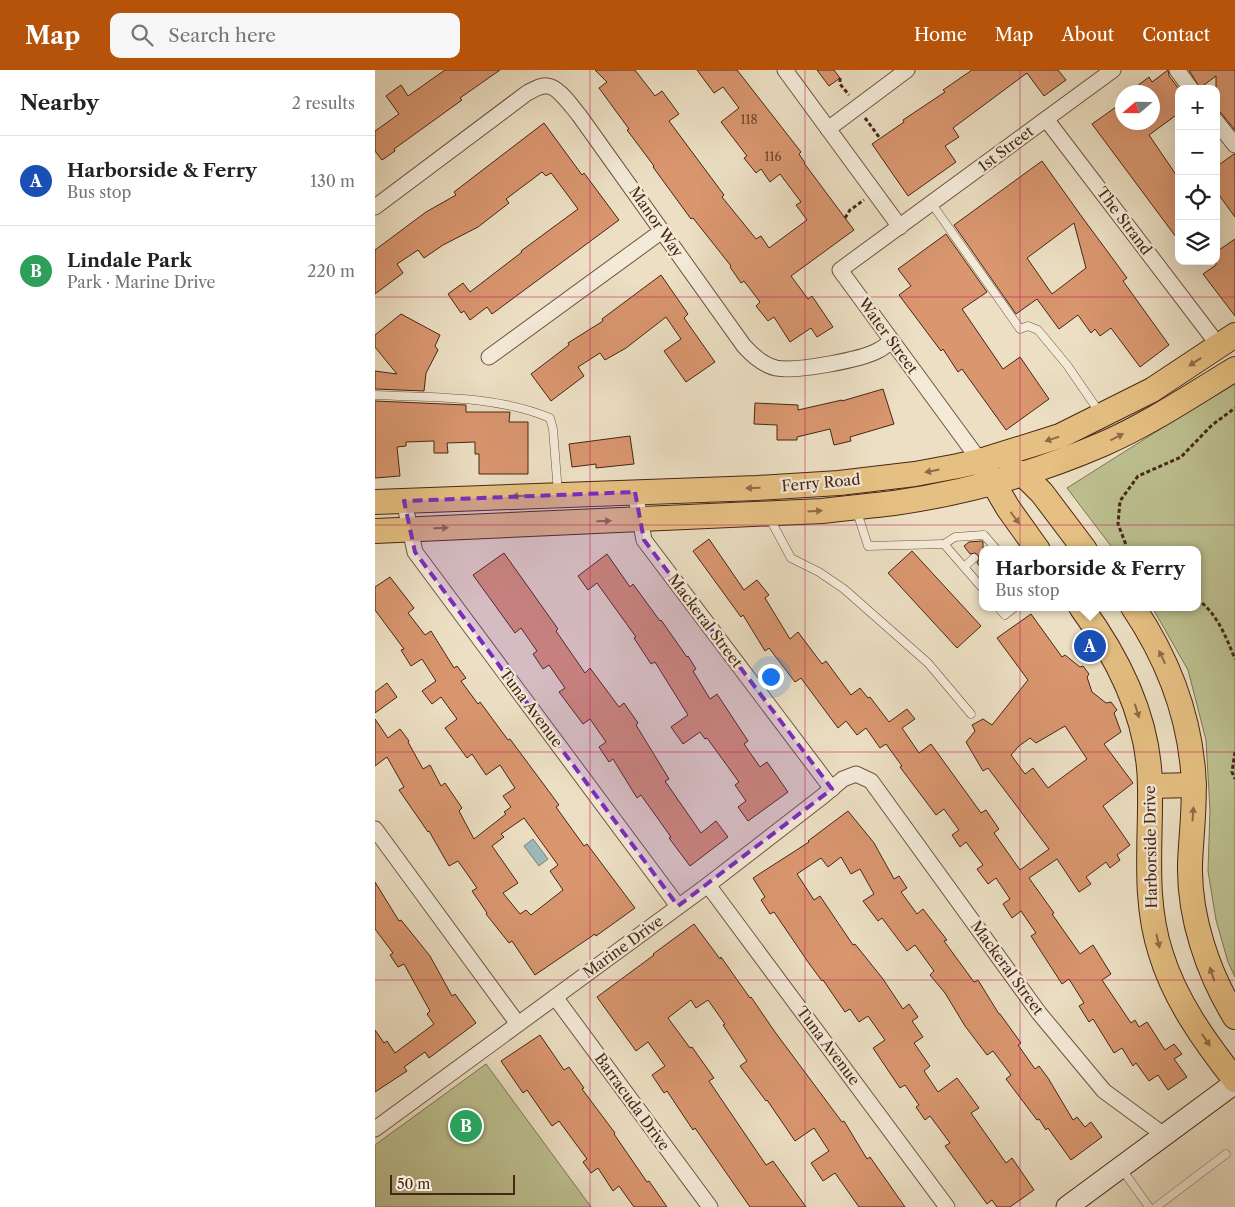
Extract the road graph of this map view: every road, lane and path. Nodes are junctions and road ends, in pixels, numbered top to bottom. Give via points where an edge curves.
1 (785, 70) edge
2 (907, 70) edge
3 (1113, 70) edge
4 (1177, 70) edge
5 (1188, 85) edge
6 (857, 108) junction
7 (1046, 119) junction
8 (1220, 126) edge
9 (828, 129) junction
10 (879, 137) dead end
11 (1235, 144) edge
12 (875, 193) junction
13 (932, 204) junction
14 (375, 207) edge
15 (845, 218) dead end
16 (900, 227) junction
17 (662, 231) junction
18 (892, 341) junction
19 (1227, 341) edge
20 (489, 357) dead end
21 (1235, 369) edge
22 (375, 395) edge
23 (1235, 408) edge
24 (1103, 416) junction
25 (980, 461) junction
26 (1023, 474) junction
27 (993, 483) junction
28 (635, 492) junction
29 (558, 495) junction
30 (404, 501) junction
31 (375, 502) edge
32 (855, 507) junction
33 (766, 514) junction
34 (640, 520) junction
35 (410, 529) junction
36 (375, 531) edge
37 (944, 544) junction
38 (991, 546) edge
39 (1035, 546) edge
40 (1082, 546) edge
41 (1126, 546) edge
42 (974, 558) dead end
43 (964, 567) junction
44 (979, 581) edge
45 (1201, 601) edge
46 (1084, 611) edge
47 (1135, 611) edge
48 (1235, 659) edge
49 (971, 714) dead end
50 (1235, 752) edge
51 (1235, 779) edge
52 (871, 781) joint
53 (1194, 785) junction
54 (1150, 786) junction
55 (832, 789) junction
56 (375, 828) edge
57 (708, 885) junction
58 (678, 906) junction
59 (555, 996) junction
60 (1235, 1017) edge
61 (518, 1024) junction
62 (1235, 1081) edge
63 (375, 1129) edge
64 (1164, 1135) junction
65 (1226, 1154) dead end
66 (1120, 1168) junction
67 (709, 1207) edge
68 (947, 1207) edge
69 (1067, 1207) edge
70 (1149, 1207) edge
71 (1156, 1207) edge

1 - 9 street
2 - 6 street
3 - 7 street, 1st Street
4 - 5 street
6 - 9 street
6 - 10 path
7 - 13 street, 1st Street
7 - 19 street, The Strand
8 - 11 street
9 - 12 street
12 - 15 path via 850,210
12 - 16 street
13 - 16 street, 1st Street
13 - 24 lane via 1020,329 1028,326 1038,330
14 - 17 street, Manor Way via 527,93 546,86 555,88 579,116
16 - 18 street, Water Street via 840,270
17 - 18 street, Manor Way via 744,346 762,362 774,367 798,369 878,351
17 - 20 street
18 - 25 street, Water Street
19 -> 24 main road, Ferry Road via 1152,390
26 -> 21 main road, Ferry Road via 1103,444
22 - 29 lane via 473,399 550,418
23 - 41 path via 1212,425 1181,457 1138,476 1120,501 1118,524
24 -> 25 main road, Ferry Road via 1060,436
25 - 26 main road
25 - 27 main road
25 -> 28 main road, Ferry Road via 915,474 839,483
26 - 27 main road, Ferry Road
26 - 40 main road via 1047,498
27 - 32 main road, Ferry Road via 895,503
27 -> 39 main road
28 - 29 main road, Ferry Road
28 - 34 street, Mackeral Street
29 -> 30 main road, Ferry Road
30 - 31 main road, Ferry Road
30 - 35 street, Tuna Avenue
33 -> 32 main road, Ferry Road
32 - 37 lane via 868,546
33 - 34 main road, Ferry Road
33 - 49 lane via 791,558 844,589 928,663
35 -> 34 main road, Ferry Road
34 - 55 street, Mackeral Street via 644,540
35 - 36 main road, Ferry Road
35 - 58 street, Tuna Avenue via 415,552
37 - 38 lane via 955,537 984,535
37 - 43 lane
42 - 43 lane
43 - 44 lane
45 - 48 path via 1223,628
46 -> 54 main road, Harborside Drive via 1119,665 1130,692 1148,756
53 -> 47 main road via 1188,734 1172,679
50 - 51 path via 1232,772
52 - 55 street, Marine Drive via 856,774 843,779
52 - 64 street, Mackeral Street via 1039,1013 1103,1091
53 - 54 main road
60 -> 53 main road via 1216,984 1194,908 1190,868
54 -> 62 main road, Harborside Drive via 1149,882 1160,952 1170,980 1198,1029
55 - 57 street, Marine Drive
56 - 61 street
57 - 58 street, Marine Drive
57 - 68 street, Tuna Avenue
58 - 59 street, Marine Drive
59 - 61 street, Marine Drive
59 - 67 street, Barracuda Drive
61 - 63 street, Marine Drive
62 - 64 street
64 - 66 street
65 - 71 lane
66 - 69 street
66 - 70 lane

